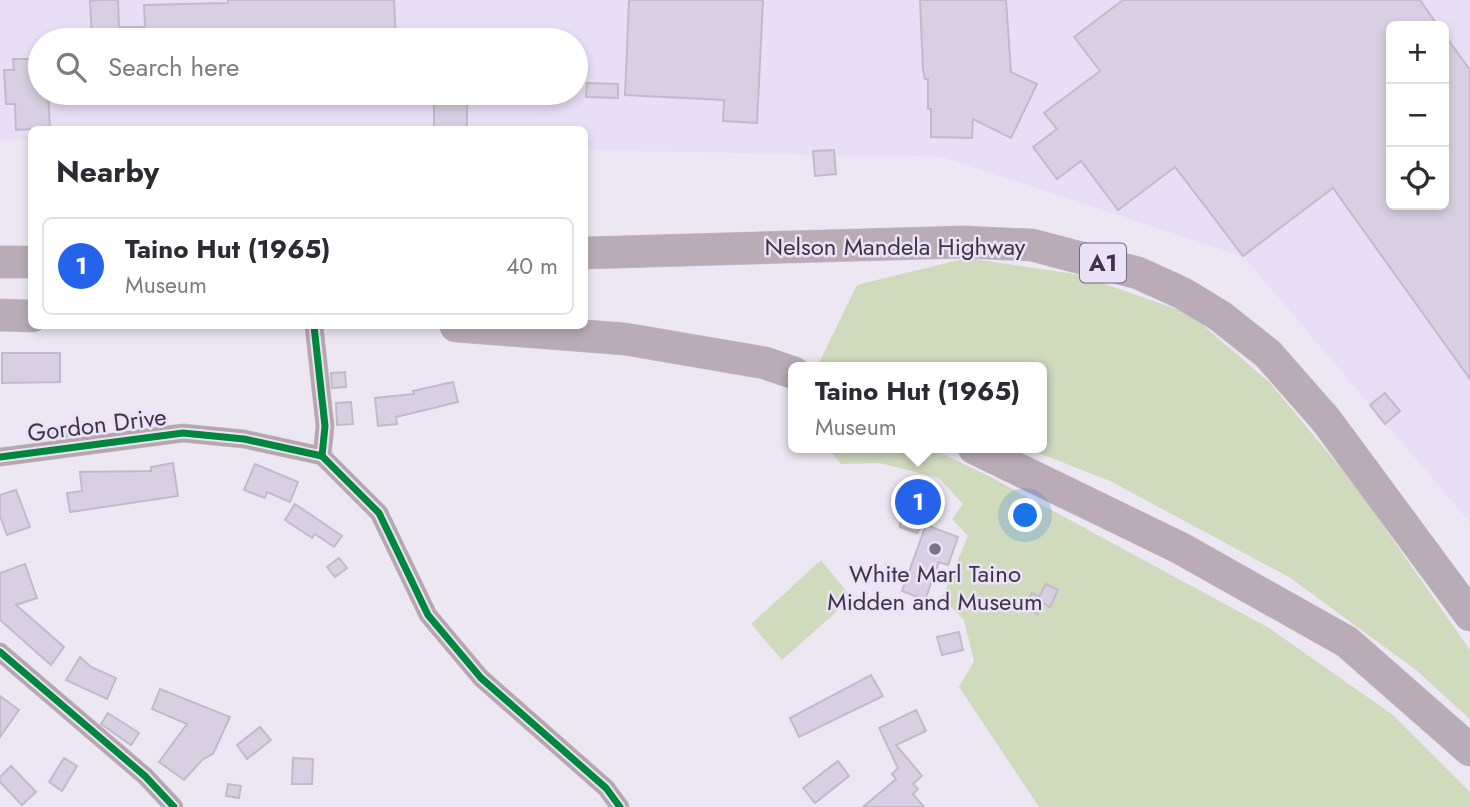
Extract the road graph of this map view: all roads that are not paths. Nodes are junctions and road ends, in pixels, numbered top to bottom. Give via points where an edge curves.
1 (588, 253) edge
2 (0, 262) edge
3 (28, 262) edge
4 (0, 316) edge
5 (28, 316) edge
6 (314, 329) edge
7 (495, 329) edge
8 (788, 371) edge
9 (984, 453) edge
10 (322, 456) junction
11 (0, 457) edge
12 (1470, 615) edge
13 (0, 652) edge
14 (1470, 750) edge
15 (174, 807) edge
16 (620, 807) edge

1 - 12 highway, Nelson Mandela Highway / A1 via 963,242 1032,245 1138,273 1220,316 1268,354 1326,420
2 - 3 highway
4 - 5 highway
6 - 10 street via 325,426
7 - 8 highway via 625,339
9 - 14 highway via 1180,548 1347,642
10 - 11 street, Gordon Drive via 244,439 183,433
10 - 16 street via 379,513 428,615 472,667 606,788
13 - 15 street via 145,776

